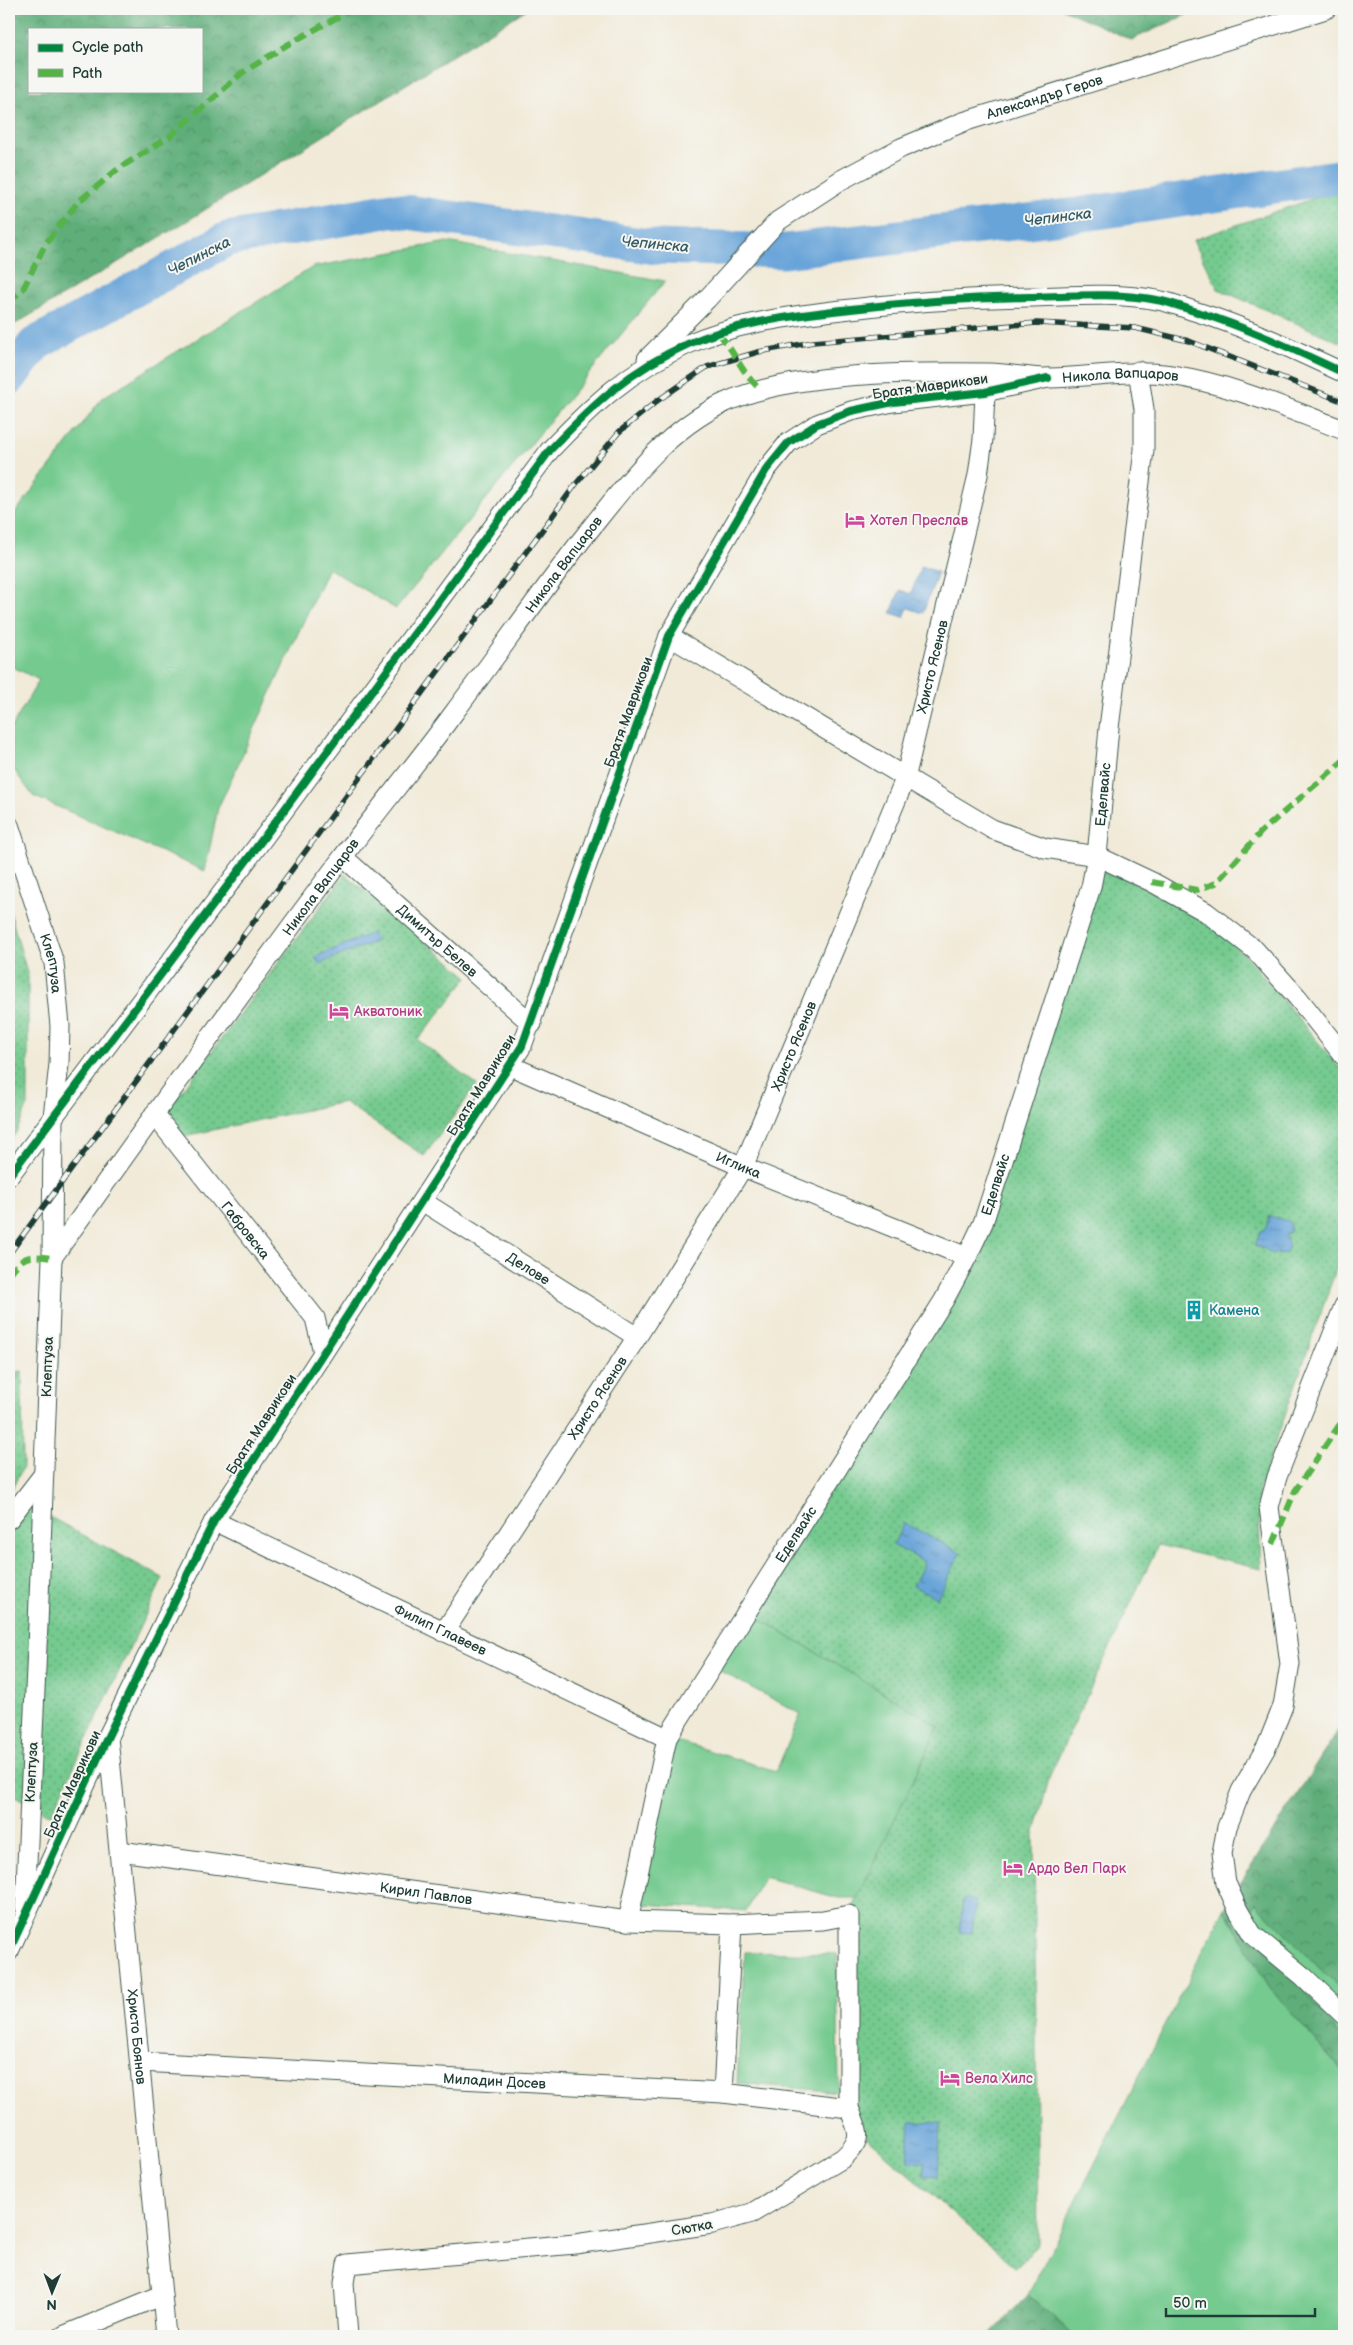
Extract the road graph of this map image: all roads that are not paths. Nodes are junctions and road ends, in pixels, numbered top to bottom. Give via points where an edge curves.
1 (1326, 9) edge
2 (1138, 371) junction
3 (634, 372) junction
4 (1344, 372) edge
5 (1048, 378) junction
6 (985, 392) junction
7 (1344, 430) edge
8 (669, 636) junction
9 (905, 779) junction
10 (9, 825) edge
11 (1097, 856) junction
12 (342, 857) junction
13 (532, 1024) junction
14 (1344, 1056) edge
15 (511, 1066) junction
16 (154, 1114) junction
17 (53, 1117) junction
18 (743, 1167) junction
19 (9, 1176) edge
20 (422, 1200) junction
21 (967, 1257) junction
22 (52, 1258) junction
23 (1344, 1306) edge
24 (637, 1337) junction
25 (323, 1352) junction
26 (43, 1475) junction
27 (9, 1519) edge
28 (214, 1521) junction
29 (444, 1632) junction
30 (108, 1736) junction
31 (667, 1738) junction
32 (120, 1851) junction
33 (849, 1915) joint
34 (24, 1916) junction
35 (628, 1921) junction
36 (732, 1924) junction
37 (9, 1951) edge
38 (1344, 2015) edge
39 (140, 2062) junction
40 (723, 2093) junction
41 (849, 2108) junction
42 (162, 2295) junction
43 (63, 2336) edge
44 (166, 2336) edge
45 (348, 2336) edge

1 - 3 street, Александър Геров via 963,122 901,148 841,180 778,221
2 - 5 street, Никола Вапцаров
2 - 7 street, Никола Вапцаров via 1189,379 1244,393
2 - 11 street, Еделвайс via 1144,409 1144,450 1109,728
3 - 4 street via 688,344 718,333 790,316 967,298 1096,295 1157,300 1216,318 1275,340
3 - 17 street via 590,408 550,450
5 - 6 street, Братя Маврикови
5 - 12 street, Никола Вапцаров via 934,374 812,380 761,390 722,404 687,427 655,453 625,485 531,604 465,697
6 - 8 street, Братя Маврикови via 893,402 851,411 817,424 788,443 766,470
6 - 9 street, Христо Ясенов via 978,475
8 - 9 street
8 - 13 street, Братя Маврикови
9 - 11 street via 992,829 1045,848
9 - 18 street, Христо Ясенов
10 - 17 street, Клептуза via 54,964 60,1026
11 - 14 street via 1206,912 1255,950
11 - 21 street, Еделвайс via 1091,887 983,1223
12 - 13 street, Димитър Белев
12 - 16 street, Никола Вапцаров
13 - 15 street, Братя Маврикови
15 - 18 street, Иглика
15 - 20 street, Братя Маврикови
16 - 22 street, Никола Вапцаров
16 - 25 street, Габровска via 314,1318
17 - 19 street
17 - 22 street, Клептуза
18 - 21 street, Иглика
18 - 24 street, Христо Ясенов
20 - 24 street, Делове
20 - 25 street, Братя Маврикови
21 - 31 street, Еделвайс via 944,1300
22 - 26 street, Клептуза
23 - 38 street via 1277,1477 1269,1507 1290,1664 1283,1706 1267,1746 1241,1791 1227,1827 1222,1853 1226,1883 1252,1934
24 - 29 street, Христо Ясенов
25 - 28 street, Братя Маврикови
26 - 27 street
26 - 34 street, Клептуза
28 - 29 street, Филип Главеев
28 - 30 street, Братя Маврикови
29 - 31 street, Филип Главеев
30 - 32 street, Христо Боянов
30 - 34 street, Братя Маврикови
31 - 35 street, Еделвайс
32 - 35 street, Кирил Павлов
32 - 39 street, Христо Боянов
33 - 36 street, Кирил Павлов via 823,1920
33 - 41 street, Сютка
34 - 37 street, Братя Маврикови
35 - 36 street, Кирил Павлов
36 - 40 street
39 - 40 street, Миладин Досев
39 - 42 street, Христо Боянов
40 - 41 street, Миладин Досев
41 - 45 street, Сютка via 858,2132 855,2147 843,2158 752,2213 712,2224 642,2236 348,2264 344,2284
42 - 43 street
42 - 44 street, Христо Боянов

